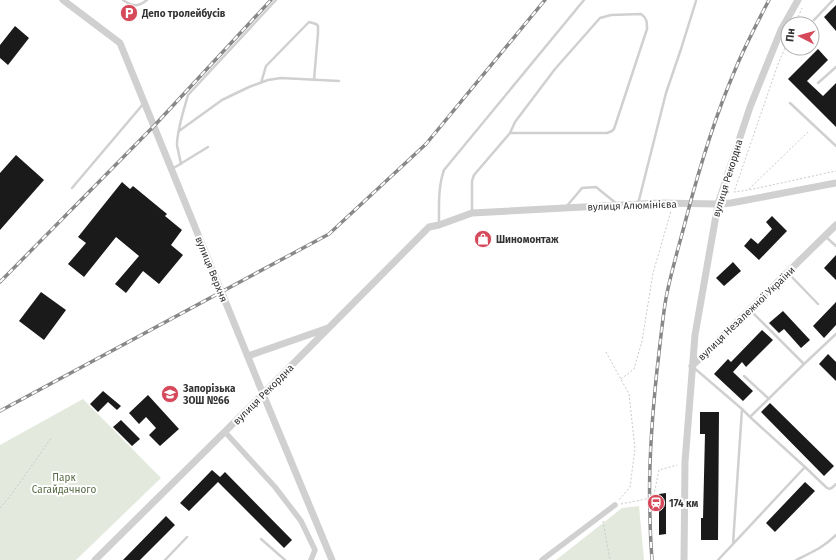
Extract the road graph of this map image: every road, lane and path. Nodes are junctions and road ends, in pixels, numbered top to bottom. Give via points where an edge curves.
1 (64, 0) edge
2 (123, 0) edge
3 (147, 0) edge
4 (276, 0) edge
5 (584, 0) edge
6 (833, 0) edge
7 (696, 1) edge
8 (801, 2) edge
9 (797, 16) edge
10 (818, 16) edge
11 (781, 56) edge
12 (836, 67) edge
13 (314, 80) junction
14 (339, 81) dead end
15 (261, 83) junction
16 (818, 83) dead end
17 (144, 102) junction
18 (790, 103) dead end
19 (179, 131) junction
20 (809, 131) dead end
21 (510, 134) junction
22 (836, 146) edge
23 (208, 148) dead end
24 (181, 164) junction
25 (171, 169) junction
26 (836, 171) edge
27 (836, 183) edge
28 (72, 188) dead end
29 (749, 190) junction
30 (675, 203) junction
31 (638, 204) junction
32 (718, 204) junction
33 (619, 205) junction
34 (565, 208) junction
35 (472, 213) junction
36 (439, 225) junction
37 (836, 225) edge
38 (429, 227) joint
39 (825, 236) junction
40 (836, 246) edge
41 (788, 273) junction
42 (818, 304) dead end
43 (751, 310) junction
44 (330, 327) junction
45 (836, 334) edge
46 (606, 352) dead end
47 (248, 356) junction
48 (804, 364) junction
49 (692, 366) junction
50 (744, 376) dead end
51 (621, 379) junction
52 (263, 394) junction
53 (769, 398) junction
54 (742, 409) junction
55 (750, 417) junction
56 (225, 432) junction
57 (52, 437) dead end
58 (685, 462) junction
59 (805, 467) junction
60 (836, 484) edge
61 (615, 505) junction
62 (0, 508) edge
63 (602, 515) junction
64 (836, 535) edge
65 (187, 537) dead end
66 (261, 539) dead end
67 (733, 544) junction
68 (95, 560) edge
69 (165, 560) edge
70 (286, 560) edge
71 (311, 560) edge
72 (332, 560) edge
73 (542, 560) edge
74 (610, 560) edge
75 (684, 560) edge
76 (718, 560) edge
77 (796, 560) edge

1 - 17 street, вулиця Верхня via 120,43
2 - 3 lane via 131,5 141,5
4 - 19 lane via 188,95
5 - 36 lane via 444,170 441,178
6 - 10 lane
7 - 31 lane via 666,93
8 - 9 path
8 - 32 street, вулиця Рекордна via 781,30 750,107
11 - 29 path via 734,192
12 - 16 lane
13 - 14 lane
13 - 15 lane via 281,78
13 - 15 lane via 318,26 309,22 266,66
15 - 19 lane via 222,100
17 - 25 street, вулиця Верхня
17 - 28 lane
18 - 22 lane
19 - 24 lane via 177,145
20 - 29 path
21 - 21 lane via 515,122 555,69 600,18 611,15 644,16 647,20 647,29 612,131
21 - 35 lane via 474,175
23 - 24 lane
24 - 25 lane
25 - 47 street, вулиця Верхня
26 - 29 path
27 - 32 street, вулиця Алюмінієва
30 - 31 street, вулиця Алюмінієва
30 - 32 street, вулиця Алюмінієва
30 - 51 path via 669,213 653,274 642,341 634,369
31 - 33 street, вулиця Алюмінієва
32 - 49 street, вулиця Рекордна via 695,334
33 - 34 street, вулиця Алюмінієва
33 - 34 lane via 596,187 582,188
34 - 35 street, вулиця Алюмінієва
35 - 36 street, вулиця Алюмінієва
36 - 38 street, вулиця Алюмінієва
37 - 39 street, вулиця Незалежної України
38 - 44 street, вулиця Рекордна
39 - 40 lane
39 - 41 street, вулиця Незалежної України
41 - 42 lane
41 - 43 street, вулиця Незалежної України
43 - 48 lane
43 - 49 street, вулиця Незалежної України
44 - 47 street
44 - 52 street, вулиця Рекордна
45 - 48 lane
46 - 51 path
47 - 52 street, вулиця Верхня
48 - 53 lane
49 - 54 lane
49 - 58 street, вулиця Незалежної України
50 - 53 lane
51 - 61 path via 629,394 635,449 630,487
52 - 56 street, вулиця Рекордна
52 - 72 street, вулиця Верхня
53 - 55 lane
54 - 55 lane
54 - 67 lane
55 - 59 lane
56 - 68 street, вулиця Рекордна
56 - 71 street via 275,487 301,521 315,550
57 - 62 path
58 - 61 path via 659,470 652,499
58 - 75 street, вулиця Незалежної України
59 - 60 lane via 827,488
59 - 67 lane
61 - 63 street
63 - 73 street
63 - 74 path
64 - 77 lane via 822,547
65 - 69 lane
66 - 70 lane
67 - 76 lane

